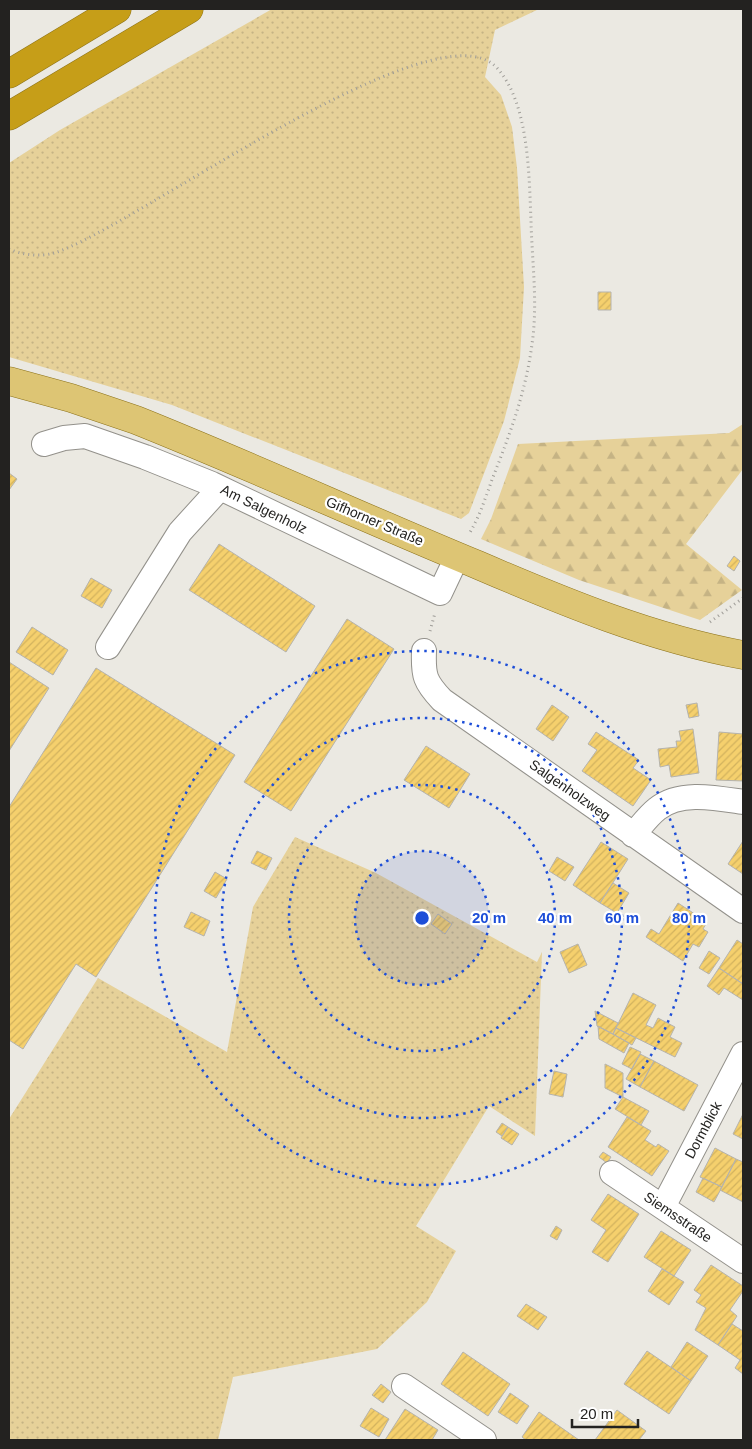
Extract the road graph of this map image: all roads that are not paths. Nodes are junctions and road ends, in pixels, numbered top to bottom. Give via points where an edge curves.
1 (80, 9) edge
2 (117, 9) edge
3 (189, 9) edge
4 (9, 68) edge
5 (9, 74) edge
6 (9, 116) edge
7 (9, 381) edge
8 (44, 444) dead end
9 (220, 488) junction
10 (457, 557) junction
11 (108, 648) dead end
12 (424, 651) road end
13 (743, 655) edge
14 (743, 802) edge
15 (633, 835) junction
16 (743, 911) edge
17 (743, 1054) edge
18 (612, 1173) dead end
19 (663, 1207) junction
20 (743, 1261) edge
21 (404, 1386) dead end
22 (484, 1440) edge

1 - 4 highway
2 - 5 highway
3 - 6 highway
7 - 10 main road, Gifhorner Straße via 136,420
8 - 9 street, Am Salgenholz via 85,436
9 - 10 street, Am Salgenholz via 440,593
9 - 11 street via 180,532
10 - 13 main road, Gifhorner Straße via 624,623
12 - 15 street, Salgenholzweg via 428,686 442,700
14 - 15 street via 695,796 669,803 658,808
15 - 16 street, Salgenholzweg
17 - 19 street, Dormblick
18 - 19 street, Siemsstraße
19 - 20 street, Siemsstraße
21 - 22 street

